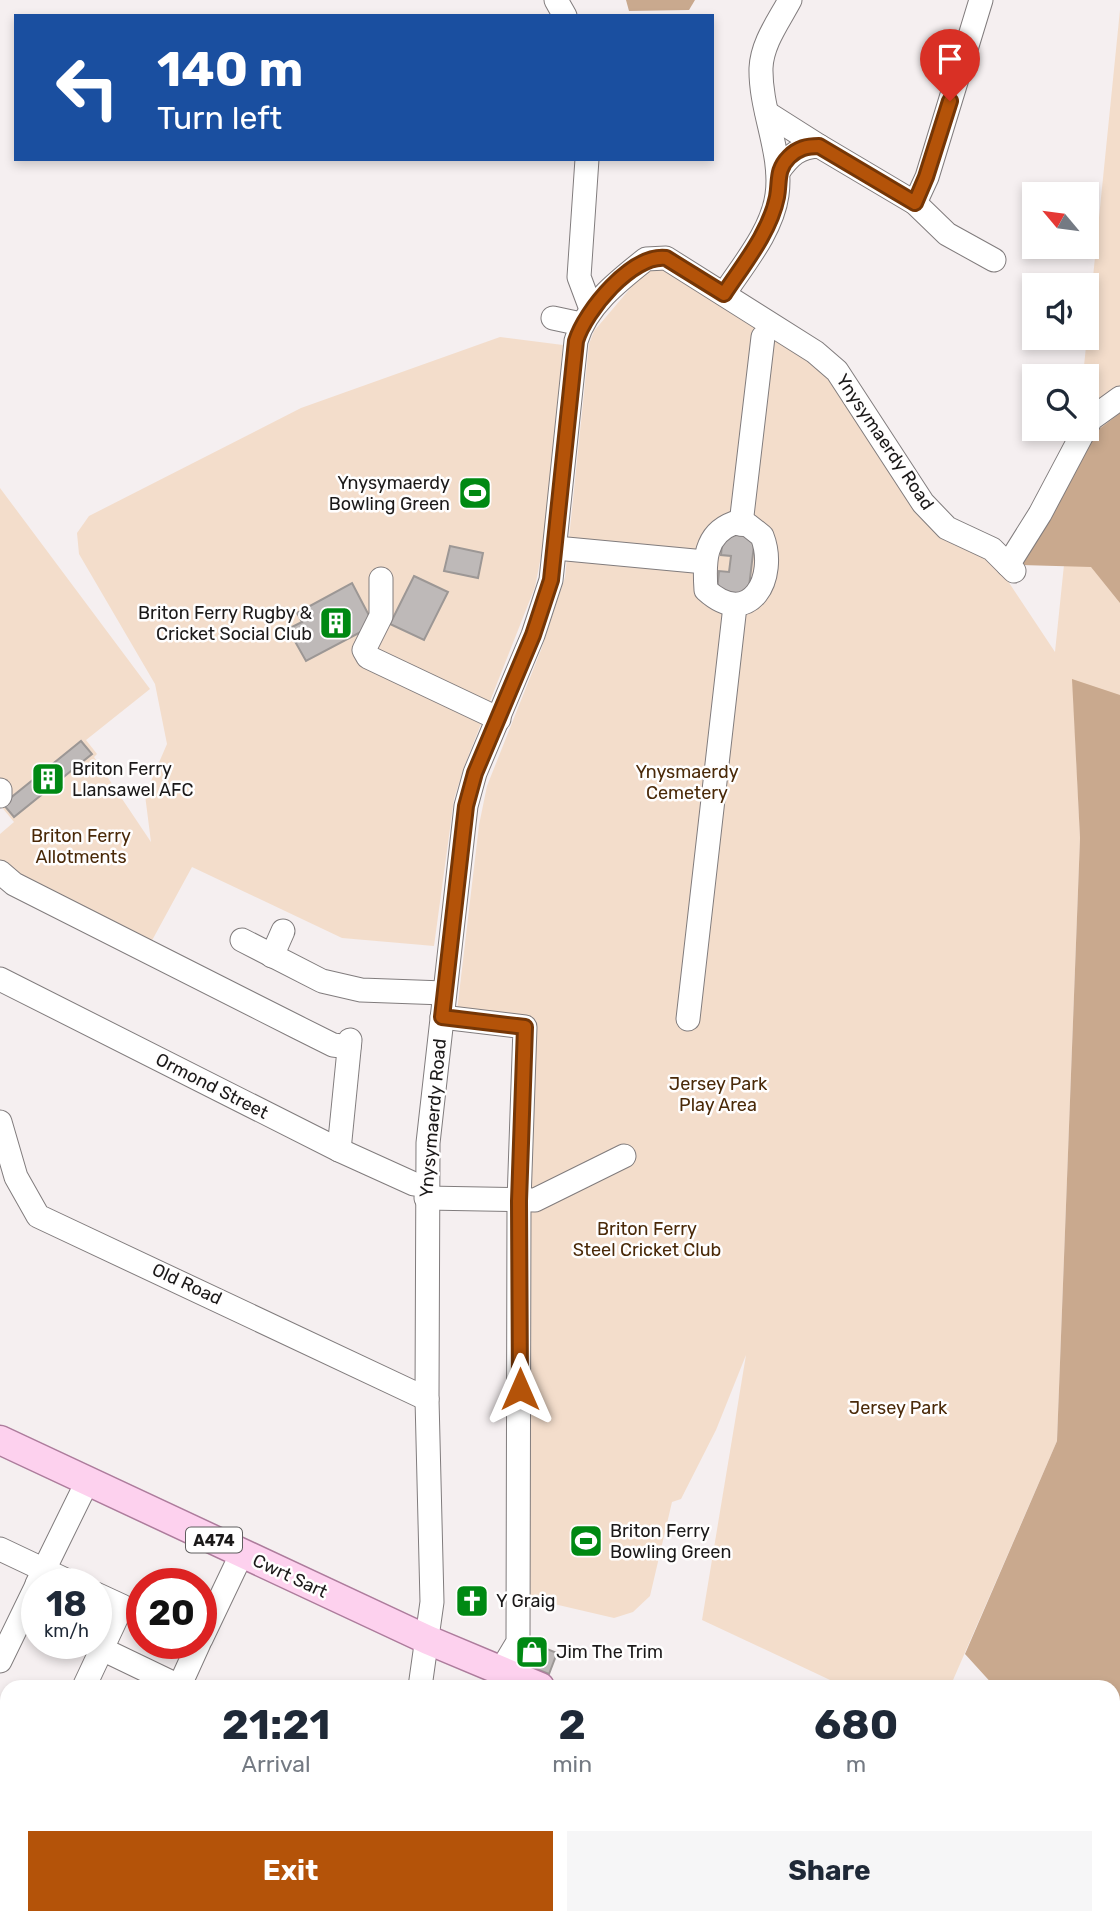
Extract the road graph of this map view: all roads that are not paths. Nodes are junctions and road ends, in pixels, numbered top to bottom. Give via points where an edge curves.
1 (790, 0) edge
2 (981, 0) edge
3 (766, 113) junction
4 (819, 146) junction
5 (587, 161) edge
6 (778, 172) junction
7 (915, 203) junction
8 (994, 260) dead end
9 (724, 294) junction
10 (586, 317) junction
11 (553, 318) dead end
12 (763, 337) dead end
13 (1120, 398) edge
14 (1099, 413) edge
15 (1079, 441) edge
16 (741, 524) junction
17 (556, 548) junction
18 (705, 562) junction
19 (381, 579) dead end
20 (735, 606) junction
21 (499, 719) junction
22 (0, 790) edge
23 (0, 796) edge
24 (0, 873) edge
25 (283, 931) dead end
26 (242, 940) dead end
27 (272, 956) junction
28 (0, 979) edge
29 (444, 993) junction
30 (442, 1017) junction
31 (688, 1019) dead end
32 (0, 1122) edge
33 (339, 1150) junction
34 (624, 1156) dead end
35 (8, 1176) edge
36 (426, 1192) junction
37 (519, 1201) junction
38 (427, 1399) junction
39 (0, 1440) edge
40 (88, 1480) junction
41 (0, 1549) edge
42 (242, 1553) junction
43 (24, 1568) edge
44 (45, 1568) edge
45 (112, 1601) edge
46 (217, 1605) edge
47 (21, 1617) edge
48 (112, 1628) edge
49 (428, 1640) junction
50 (112, 1654) edge
51 (97, 1659) edge
52 (192, 1659) edge
53 (0, 1661) edge
54 (500, 1672) junction
55 (86, 1680) edge
56 (166, 1680) edge
57 (183, 1680) edge
58 (421, 1680) edge
59 (521, 1680) edge

1 - 3 street via 766,43 761,68
2 - 7 street
3 - 4 street
3 - 6 street
4 - 6 street via 803,147
4 - 7 street
5 - 10 street via 579,277
6 - 9 street via 777,198 768,224
7 - 8 street via 947,234
9 - 10 street, Ynysymaerdy Road via 666,258 656,257 628,273
9 - 15 street, Ynysymaerdy Road via 837,371 923,503 947,527 992,549 1011,568
10 - 11 street
10 - 17 street, Ynysymaerdy Road via 576,341
12 - 16 street
13 - 14 street
16 - 18 street via 721,528 710,541
16 - 20 street via 762,536 765,568 763,584 753,598
17 - 18 street
17 - 21 street, Ynysymaerdy Road via 533,635
18 - 20 street via 706,590 719,602
19 - 21 street via 381,616 364,650 368,657
20 - 31 street
21 - 29 street, Ynysymaerdy Road via 466,806
22 - 23 street
24 - 33 street via 333,1045 350,1044
25 - 27 street
26 - 27 street
27 - 29 street via 322,981 348,987
28 - 33 street, Ormond Street
29 - 30 street, Ynysymaerdy Road
30 - 36 street, Ynysymaerdy Road
30 - 37 street via 525,1027
32 - 35 street, Old Road
33 - 36 street, Ormond Street
34 - 37 street, Ormond Street via 536,1200
35 - 38 street, Old Road via 38,1216
36 - 37 street, Ormond Street
36 - 38 street, Ynysymaerdy Road
37 - 54 street via 518,1642
38 - 49 street, Ynysymaerdy Road via 432,1602
39 - 40 main road, Cwrt Sart / A474
40 - 42 main road, Cwrt Sart / A474
40 - 44 street
41 - 43 street
42 - 46 street
42 - 49 main road, Cwrt Sart / A474
45 - 48 street via 122,1606
47 - 53 street
49 - 54 main road, A474
49 - 58 street, Ynysymaerdy Road
50 - 56 street
51 - 55 street
52 - 57 street
54 - 59 main road, A474

